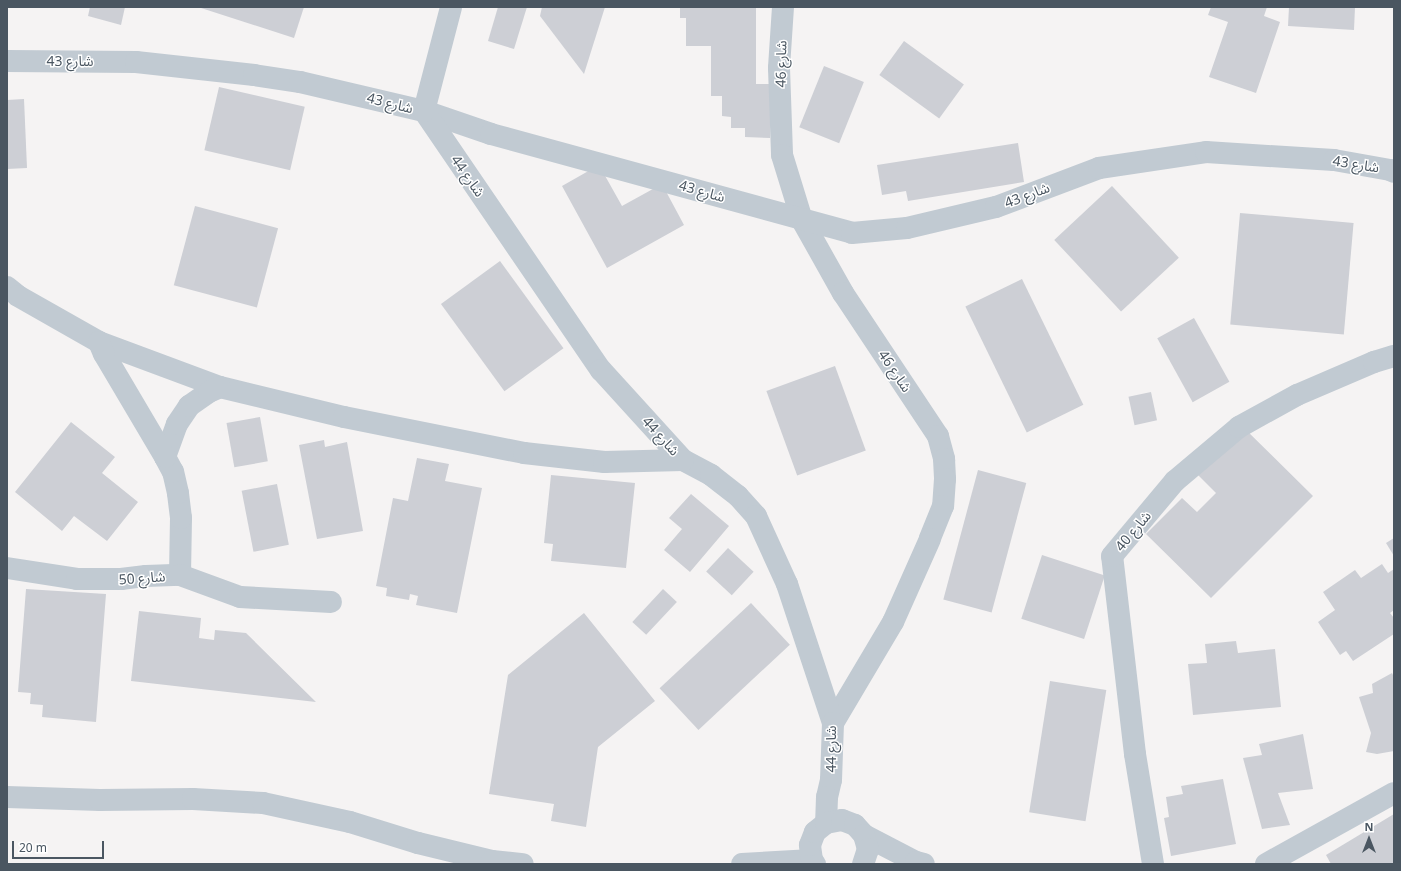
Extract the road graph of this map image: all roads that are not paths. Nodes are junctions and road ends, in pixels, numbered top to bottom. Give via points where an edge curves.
1 (451, 7) edge
2 (783, 7) edge
3 (7, 62) edge
4 (424, 111) junction
5 (1394, 172) edge
6 (802, 220) junction
7 (7, 287) edge
8 (99, 342) junction
9 (1394, 356) edge
10 (220, 388) junction
11 (165, 457) junction
12 (683, 460) junction
13 (7, 568) edge
14 (180, 575) junction
15 (331, 602) dead end
16 (832, 722) junction
17 (1394, 793) edge
18 (7, 798) edge
19 (834, 822) junction
20 (864, 835) junction
21 (812, 856) edge
22 (916, 863) edge
23 (523, 864) edge
24 (742, 864) edge
25 (863, 864) edge
26 (867, 864) edge
27 (1153, 864) edge
28 (1266, 864) edge

1 - 4 street
2 - 6 street, شارع 46 via 779,68 782,155
3 - 4 street, شارع 43 via 136,62 254,75 300,82
4 - 6 street, شارع 43 via 491,134
4 - 12 street, شارع 44 via 602,370
5 - 6 street, شارع 43 via 1334,160 1206,152 1099,168 996,207 907,228 852,233
6 - 16 street, شارع 46 via 843,293 938,436 945,472 943,506 893,622
7 - 8 street via 18,296
8 - 10 street
8 - 11 street, شارع 50
9 - 27 street, شارع 40 via 1297,395 1238,427 1175,481 1112,556 1135,754
10 - 11 street via 209,392 190,406 175,430
10 - 12 street via 524,453 604,462
11 - 14 street, شارع 50 via 178,493 182,545
12 - 16 street, شارع 44 via 711,475 738,496 756,516 787,584
13 - 14 street, شارع 50 via 84,579 121,580
14 - 15 street via 240,597
16 - 19 street, شارع 44 via 831,780 836,788
17 - 28 street
18 - 23 street via 193,799 263,803 350,822 418,843 492,860
19 - 20 street via 855,825
19 - 21 street via 815,832
20 - 22 street
20 - 25 street via 868,849
21 - 24 street
25 - 26 street

